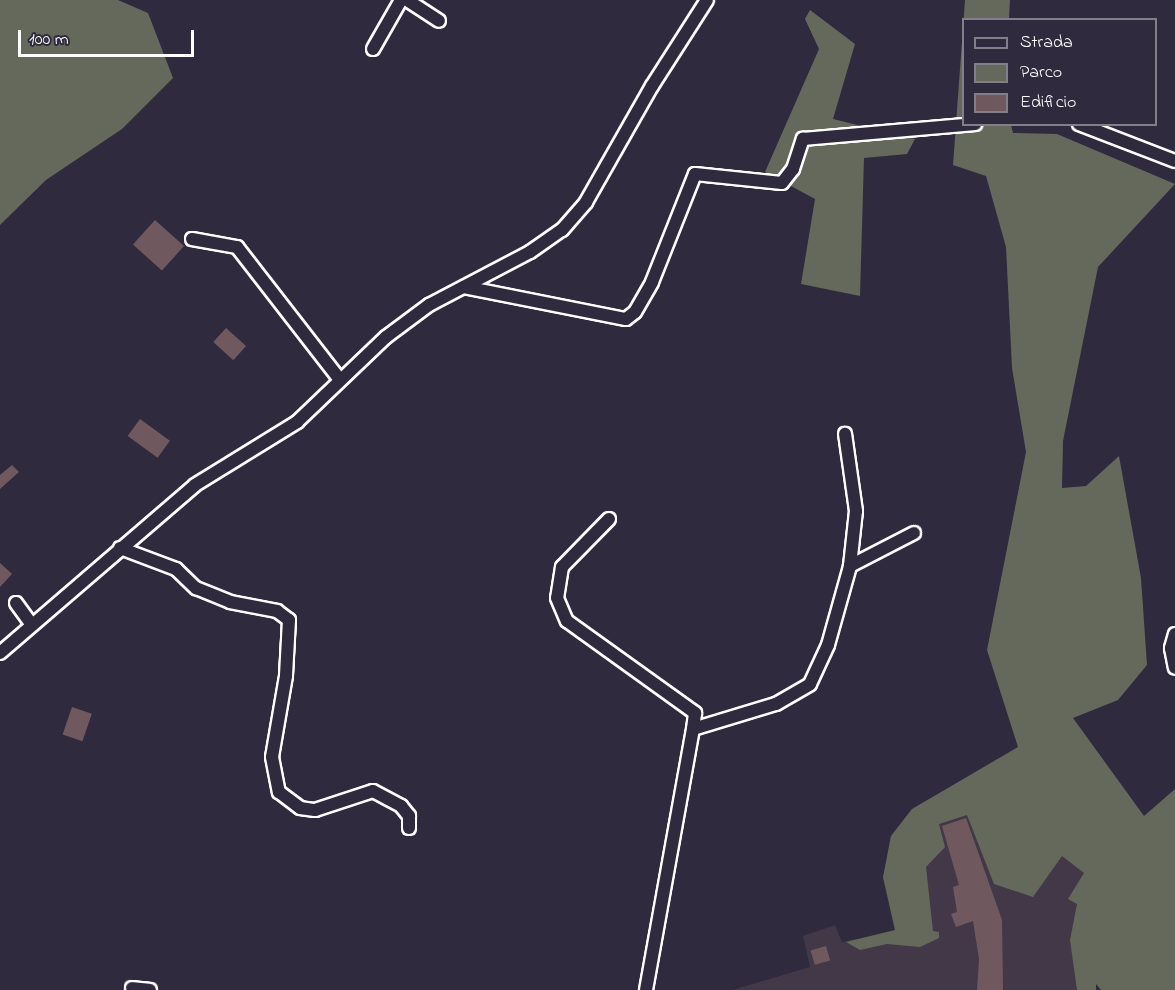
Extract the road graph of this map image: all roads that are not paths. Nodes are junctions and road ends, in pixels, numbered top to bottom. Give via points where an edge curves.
1 (401, 0) edge
2 (406, 0) edge
3 (707, 0) edge
4 (439, 21) dead end
5 (373, 49) dead end
6 (962, 125) edge
7 (1084, 126) edge
8 (1175, 161) edge
9 (192, 239) dead end
10 (464, 287) junction
11 (340, 380) junction
12 (845, 434) dead end
13 (609, 519) dead end
14 (914, 533) dead end
15 (120, 548) junction
16 (850, 566) junction
17 (16, 603) dead end
18 (32, 625) junction
19 (1175, 634) edge
20 (0, 653) edge
21 (1175, 668) edge
22 (693, 729) junction
23 (409, 828) dead end
24 (132, 987) dead end
25 (150, 990) edge
26 (646, 990) edge

1 - 5 street
2 - 4 street
3 - 10 street via 586,202 562,230
6 - 10 street via 803,139 793,169 782,183 695,174 652,282 636,312 626,319
7 - 8 street
9 - 11 street via 237,247
10 - 11 street via 429,305 386,337
11 - 15 street via 297,422 195,485
12 - 16 street via 856,511
13 - 22 street via 562,567 557,598 567,621 695,713
14 - 16 street
15 - 18 street
15 - 23 street via 176,569 196,588 230,602 277,611 289,620 286,676 272,757 279,792 300,808 315,810 373,791 401,806 409,816
16 - 22 street via 828,645 810,684 776,704
17 - 18 street
18 - 20 street
19 - 21 street via 1171,648
22 - 26 street
24 - 25 street

